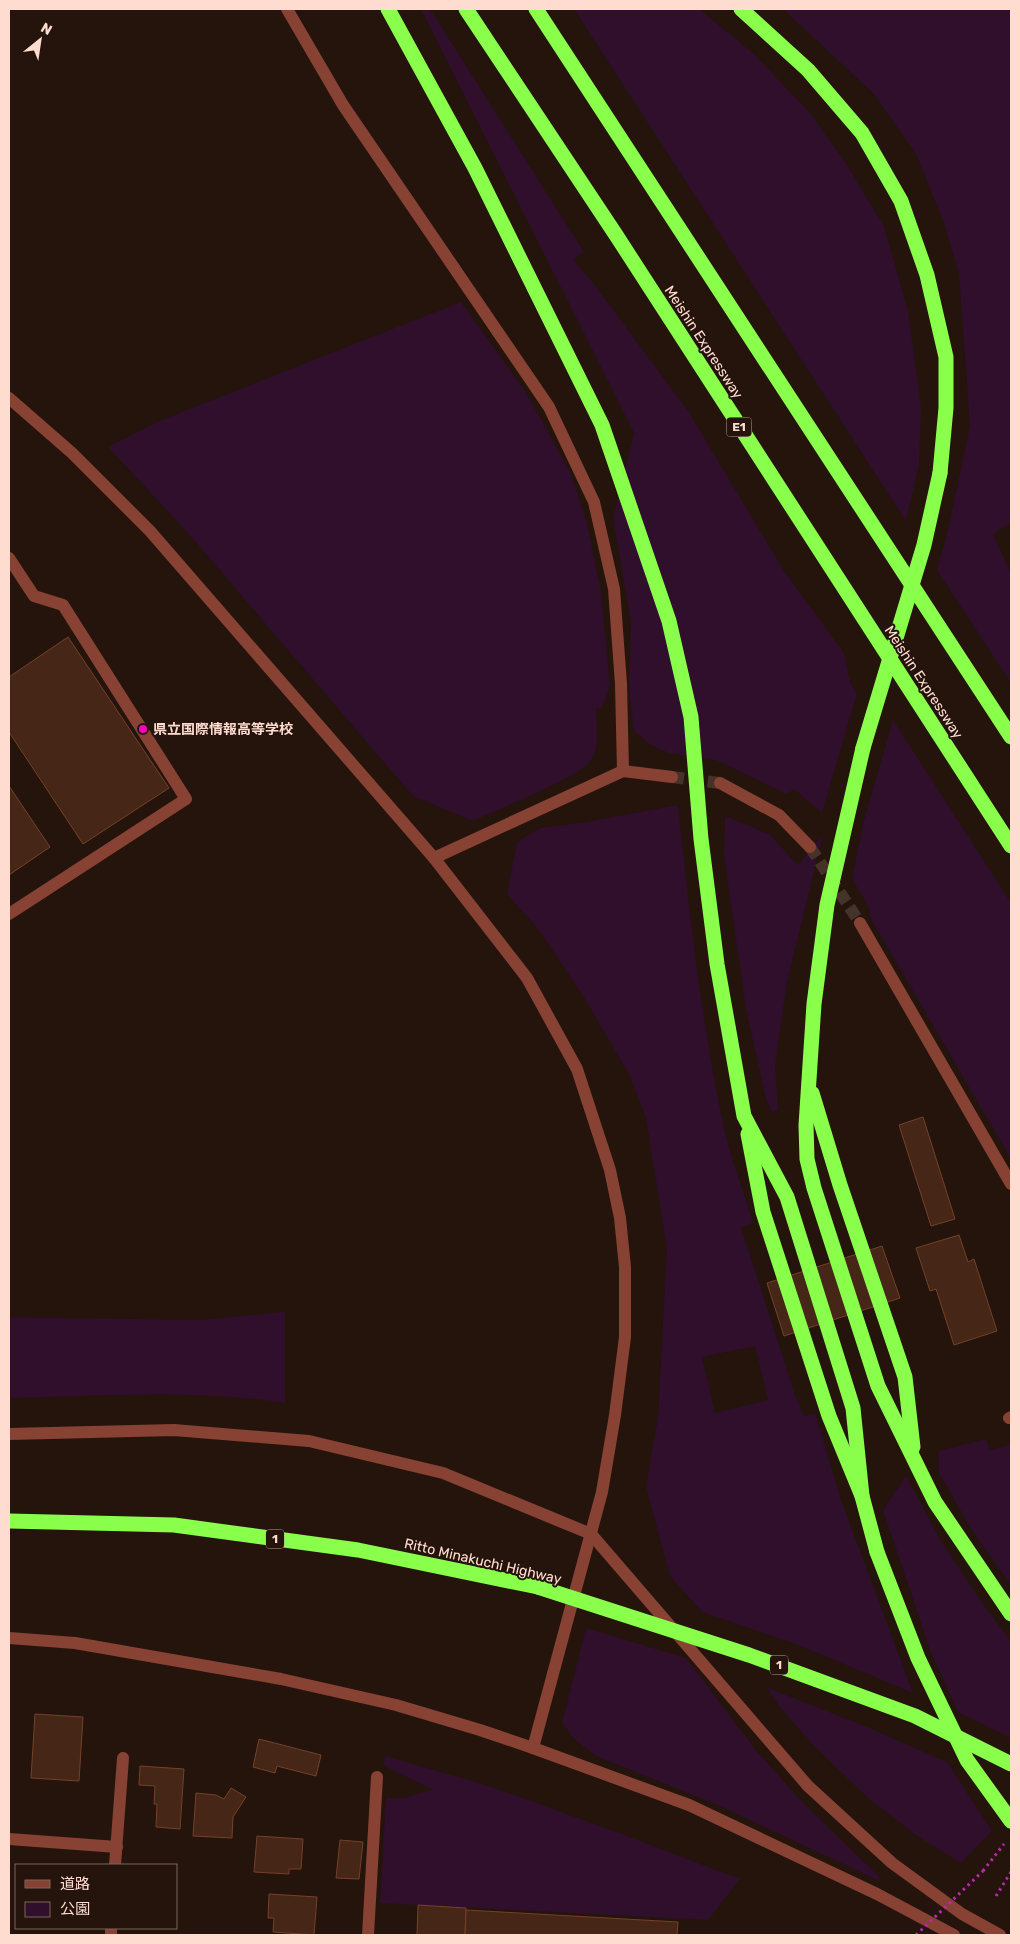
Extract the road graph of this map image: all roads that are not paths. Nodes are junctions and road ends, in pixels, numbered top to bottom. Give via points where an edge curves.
1 (287, 9) edge
2 (388, 9) edge
3 (466, 9) edge
4 (536, 9) edge
5 (741, 9) edge
6 (9, 398) edge
7 (9, 558) edge
8 (1011, 737) edge
9 (623, 771) junction
10 (672, 777) tunnel mouth
11 (720, 783) tunnel mouth
12 (1011, 846) edge
13 (810, 847) tunnel mouth
14 (434, 858) junction
15 (9, 914) edge
16 (860, 923) tunnel mouth
17 (810, 1083) junction
18 (744, 1116) junction
19 (1011, 1184) edge
20 (9, 1434) edge
21 (914, 1458) junction
22 (862, 1496) junction
23 (9, 1521) edge
24 (591, 1534) junction
25 (1011, 1614) edge
26 (9, 1638) edge
27 (533, 1748) junction
28 (123, 1758) dead end
29 (1011, 1764) edge
30 (377, 1777) dead end
31 (1011, 1821) edge
32 (9, 1839) edge
33 (117, 1847) junction
34 (115, 1864) edge
35 (368, 1935) edge
36 (954, 1935) edge
37 (1000, 1935) edge

1 - 9 street via 343,105 549,407 594,502 614,590
2 - 18 highway via 476,168 602,425 669,621 691,717 701,839 717,964
3 - 12 highway, Meishin Expressway / E1
4 - 8 highway
5 - 17 highway, bridge via 808,70 862,134 900,200 927,275 946,357 946,408 940,472 924,545 863,748 827,905 814,1004
6 - 14 street via 72,453 150,531
7 - 15 street via 34,596 63,605 186,798
9 - 10 street
9 - 14 street
11 - 13 street via 779,816
14 - 24 street via 527,978 577,1069 610,1170 620,1218 625,1267 625,1336 602,1492
16 - 19 street
17 - 21 highway via 840,1185 905,1377
17 - 21 highway via 807,1159 814,1188 878,1386
18 - 22 highway via 764,1212 829,1416
18 - 22 highway via 787,1197 854,1408
20 - 24 street via 174,1430 310,1441 443,1473
21 - 25 highway via 935,1502
22 - 31 highway, bridge via 877,1552 918,1658 967,1760
23 - 29 highway, Ritto Minakuchi Highway / 1, bridge via 174,1525 358,1550 538,1587 749,1654 906,1712
24 - 27 street
24 - 37 street via 808,1786 892,1863 962,1914
26 - 27 street via 75,1643 281,1679 396,1705
27 - 36 street via 689,1805 868,1890
28 - 33 street
30 - 35 street
32 - 33 street
33 - 34 street

